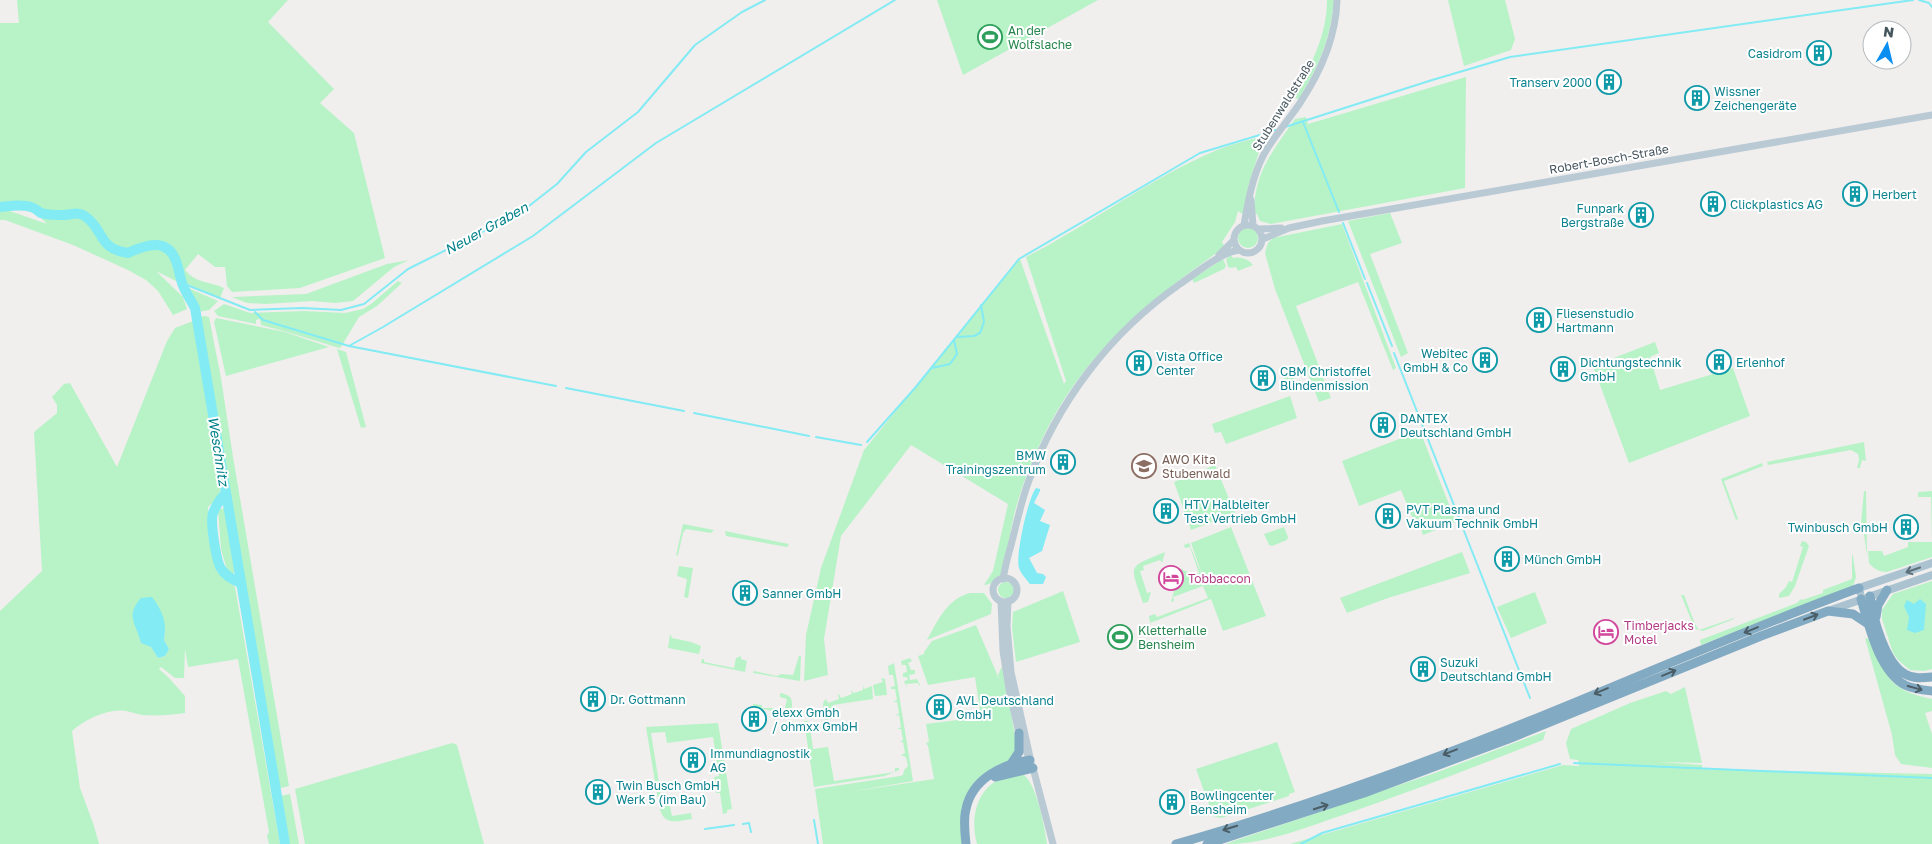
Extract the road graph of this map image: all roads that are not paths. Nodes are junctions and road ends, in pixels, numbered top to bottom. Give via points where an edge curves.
1 (1337, 0) edge
2 (1932, 115) edge
3 (1251, 192) junction
4 (1244, 225) junction
5 (1256, 227) junction
6 (1289, 228) junction
7 (1262, 239) junction
8 (1234, 240) junction
9 (1239, 250) junction
10 (1214, 261) junction
11 (1932, 563) edge
12 (1932, 575) edge
13 (1006, 579) junction
14 (1864, 587) junction
15 (1887, 590) junction
16 (1866, 598) junction
17 (1004, 601) junction
18 (1828, 611) junction
19 (1872, 623) junction
20 (1932, 677) edge
21 (1932, 691) edge
22 (1019, 732) junction
23 (1011, 764) junction
24 (1031, 764) junction
25 (968, 844) edge
26 (1053, 844) edge
27 (1176, 844) edge
28 (1206, 844) edge

1 - 3 street, Stubenwaldstraße via 1323,62 1313,83 1259,165
2 - 6 street, Robert-Bosch-Straße
3 - 4 street, Stubenwaldstraße
3 - 5 street, Stubenwaldstraße
4 - 5 street, Robert-Bosch-Straße
4 - 8 street, Robert-Bosch-Straße via 1235,233
5 - 6 street, Robert-Bosch-Straße
5 - 7 street
6 - 7 street, Robert-Bosch-Straße
7 - 9 street, Robert-Bosch-Straße via 1260,247 1253,252
8 - 9 street
8 - 10 street, Robert-Bosch-Straße
9 - 10 street, Robert-Bosch-Straße
10 - 13 street, Robert-Bosch-Straße via 1137,318 1116,338 1073,392 1034,465 1010,548
11 -> 14 main road
12 - 15 main road
13 - 17 street via 994,587 995,595
13 - 17 street via 1017,590 1015,596
14 - 16 main road
14 -> 27 highway via 1796,611 1502,732 1387,775
15 - 16 main road
15 - 19 highway
16 - 18 main road
16 - 19 highway
17 - 22 street via 1006,671
17 - 24 street via 1010,672
18 - 19 highway via 1853,614
28 -> 18 highway via 1444,764
19 - 20 highway via 1899,670 1912,677
19 -> 21 highway via 1883,661 1890,673 1906,685
22 - 23 highway via 1019,752
22 - 24 street
23 - 24 highway
23 - 25 highway via 987,776 970,796 966,809
24 - 25 highway via 1000,774 980,788 970,810
24 - 26 street

